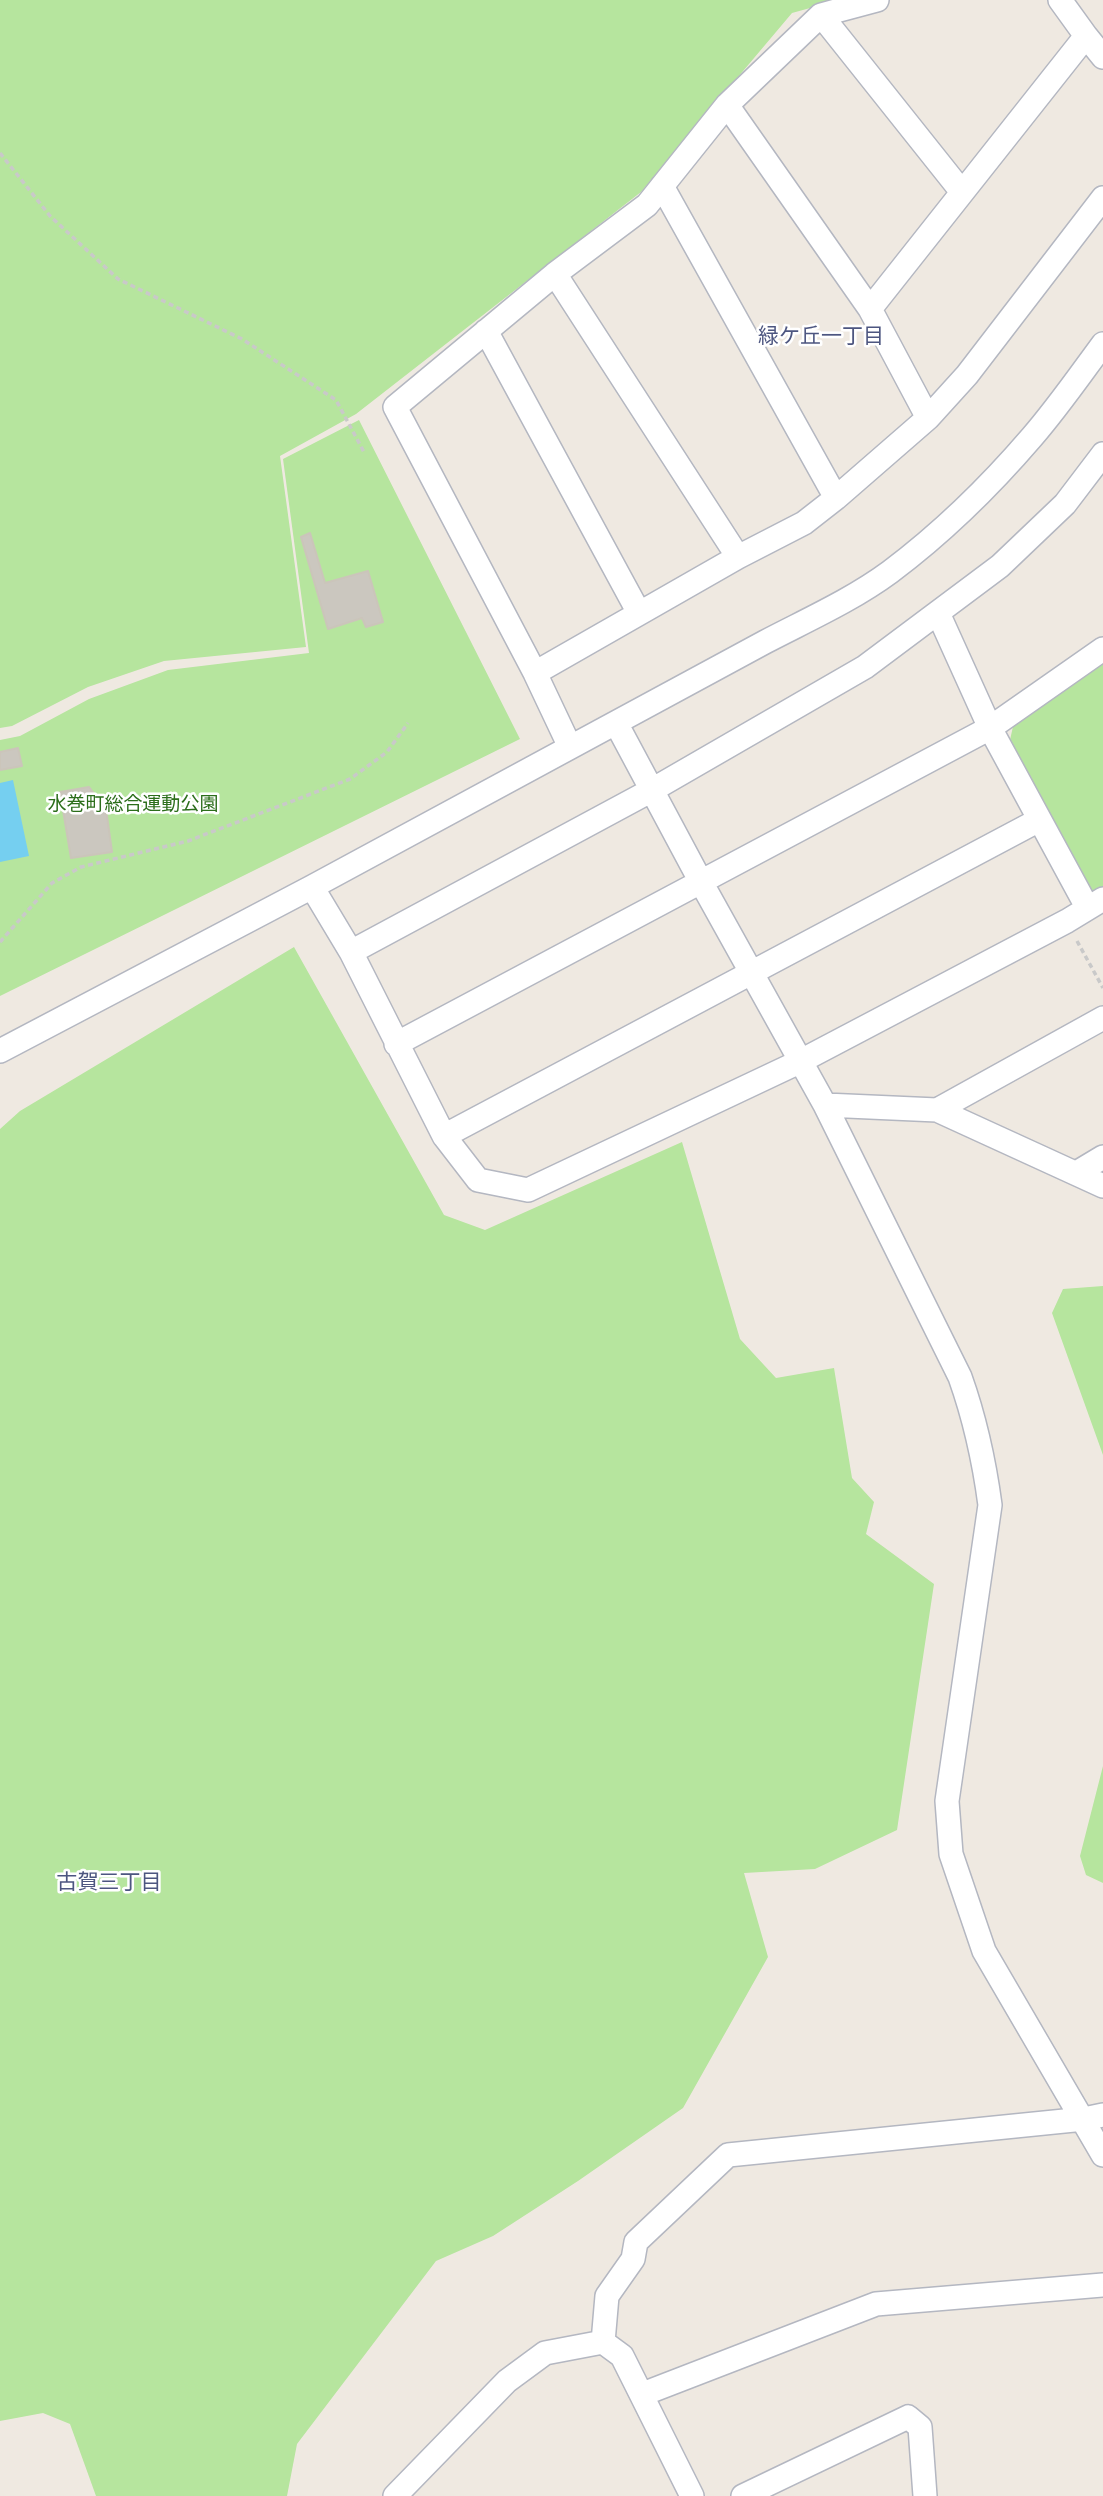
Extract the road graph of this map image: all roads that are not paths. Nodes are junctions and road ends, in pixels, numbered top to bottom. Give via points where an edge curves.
1 (877, 0) edge
2 (1060, 0) edge
3 (821, 15) junction
4 (1086, 36) junction
5 (1103, 57) edge
6 (727, 105) junction
7 (662, 186) junction
8 (962, 192) junction
9 (1103, 198) edge
10 (555, 274) junction
11 (870, 309) junction
12 (486, 331) junction
13 (1103, 344) edge
14 (928, 418) junction
15 (1103, 454) edge
16 (836, 498) junction
17 (738, 556) junction
18 (639, 613) junction
19 (938, 613) junction
20 (1103, 649) edge
21 (535, 673) junction
22 (616, 723) junction
23 (990, 727) junction
24 (570, 747) junction
25 (652, 790) junction
26 (1039, 820) junction
27 (701, 882) junction
28 (312, 887) junction
29 (1095, 903) edge
30 (351, 952) junction
31 (752, 972) junction
32 (1103, 1018) edge
33 (396, 1044) junction
34 (0, 1051) edge
35 (799, 1062) junction
36 (825, 1105) junction
37 (937, 1110) junction
38 (444, 1136) junction
39 (1103, 1157) edge
40 (1078, 1172) junction
41 (1103, 1186) edge
42 (1093, 2118) edge
43 (1103, 2155) edge
44 (1103, 2285) edge
45 (603, 2343) junction
46 (643, 2394) junction
47 (395, 2496) edge
48 (692, 2496) edge
49 (743, 2496) edge
50 (925, 2496) edge

1 - 3 street
2 - 4 street
3 - 6 street
3 - 8 street
4 - 5 street
4 - 8 street
6 - 7 street
6 - 11 street
7 - 10 street via 647,205
7 - 16 street
8 - 11 street
9 - 14 street via 967,375
10 - 12 street
10 - 17 street
11 - 14 street
12 - 18 street
12 - 21 street via 395,407
13 - 22 street via 1033,436 941,529 888,573 830,609
14 - 16 street
15 - 19 street via 1065,504 1000,566
16 - 17 street via 804,523
17 - 18 street
18 - 21 street
19 - 23 street
19 - 25 street via 865,667
20 - 23 street
21 - 24 street
22 - 24 street
22 - 25 street
23 - 26 street
23 - 27 street
24 - 28 street
25 - 27 street
25 - 30 street
26 - 29 street
26 - 31 street
27 - 31 street
27 - 33 street
28 - 30 street
28 - 34 street
29 - 35 street
30 - 33 street
31 - 35 street
31 - 38 street
32 - 37 street
33 - 38 street
35 - 36 street
35 - 38 street via 528,1190 478,1180
36 - 37 street
36 - 42 street via 960,1377 984,1459 990,1505 947,1801 951,1854 984,1951
37 - 40 street
39 - 40 street
40 - 41 street
42 - 43 street
42 - 45 street via 728,2155 636,2242 633,2259 607,2295
44 - 46 street via 876,2304
45 - 46 street via 622,2356
45 - 47 street via 545,2353 507,2381
46 - 48 street
49 - 50 street via 908,2417 920,2427

